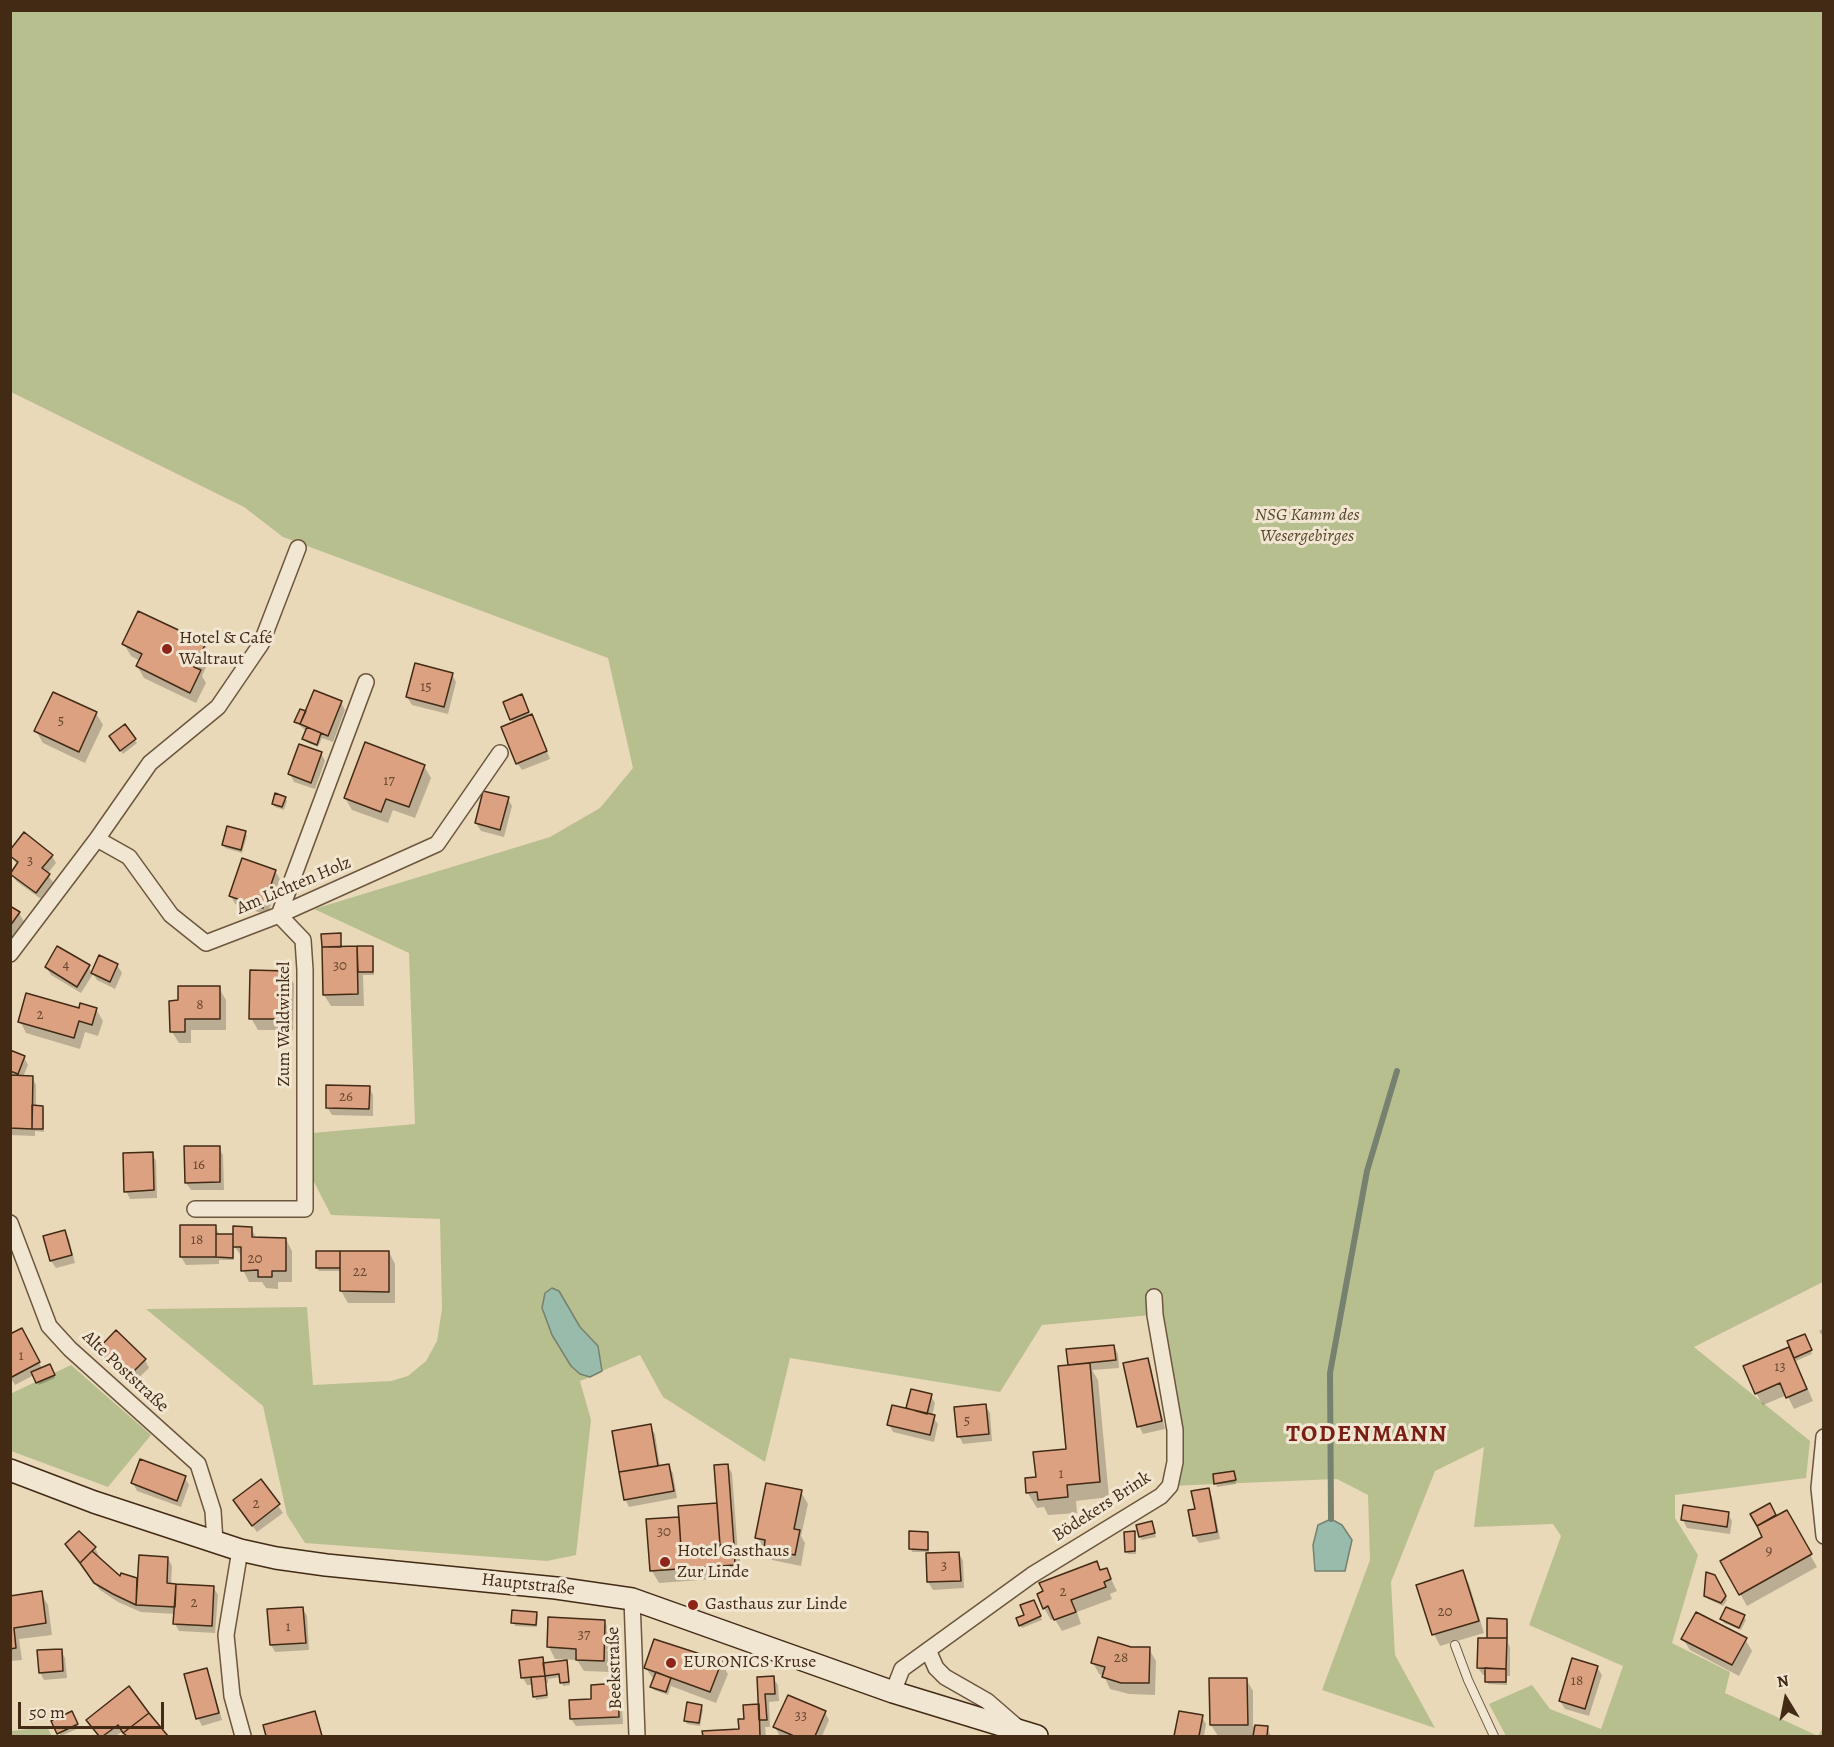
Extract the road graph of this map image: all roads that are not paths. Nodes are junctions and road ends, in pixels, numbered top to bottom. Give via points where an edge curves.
1 (298, 548) dead end
2 (366, 682) dead end
3 (500, 753) dead end
4 (97, 839) junction
5 (279, 915) junction
6 (10, 954) edge
7 (195, 1209) dead end
8 (10, 1223) edge
9 (1154, 1297) dead end
10 (1824, 1437) edge
11 (10, 1470) edge
12 (1824, 1536) edge
13 (214, 1542) junction
14 (240, 1550) junction
15 (632, 1599) junction
16 (1455, 1645) dead end
17 (928, 1650) junction
18 (893, 1692) junction
19 (1031, 1735) edge
20 (243, 1737) edge
21 (637, 1737) edge
22 (1494, 1737) edge

1 - 4 street via 261,644 218,707 150,763
2 - 5 street
3 - 5 street, Am Lichten Holz via 437,844
4 - 5 street, Am Lichten Holz via 129,857 171,915 206,943
4 - 6 street
5 - 7 street, Zum Waldwinkel via 303,940 305,1209
8 - 13 street, Alte Poststraße via 49,1326 78,1357 198,1464 213,1510
9 - 17 street, Bödekers Brink via 1175,1430 1170,1486 1161,1496 1032,1575
10 - 12 street via 1819,1488
11 - 13 main road, Hauptstraße
13 - 14 main road, Hauptstraße
14 - 15 main road, Hauptstraße via 326,1565
14 - 20 street via 226,1635 232,1696
15 - 18 main road, Hauptstraße
15 - 21 street, Beekstraße
16 - 22 lane
17 - 18 street, Bödekers Brink via 902,1669
17 - 19 street via 945,1677 987,1701
18 - 19 main road, Hauptstraße

